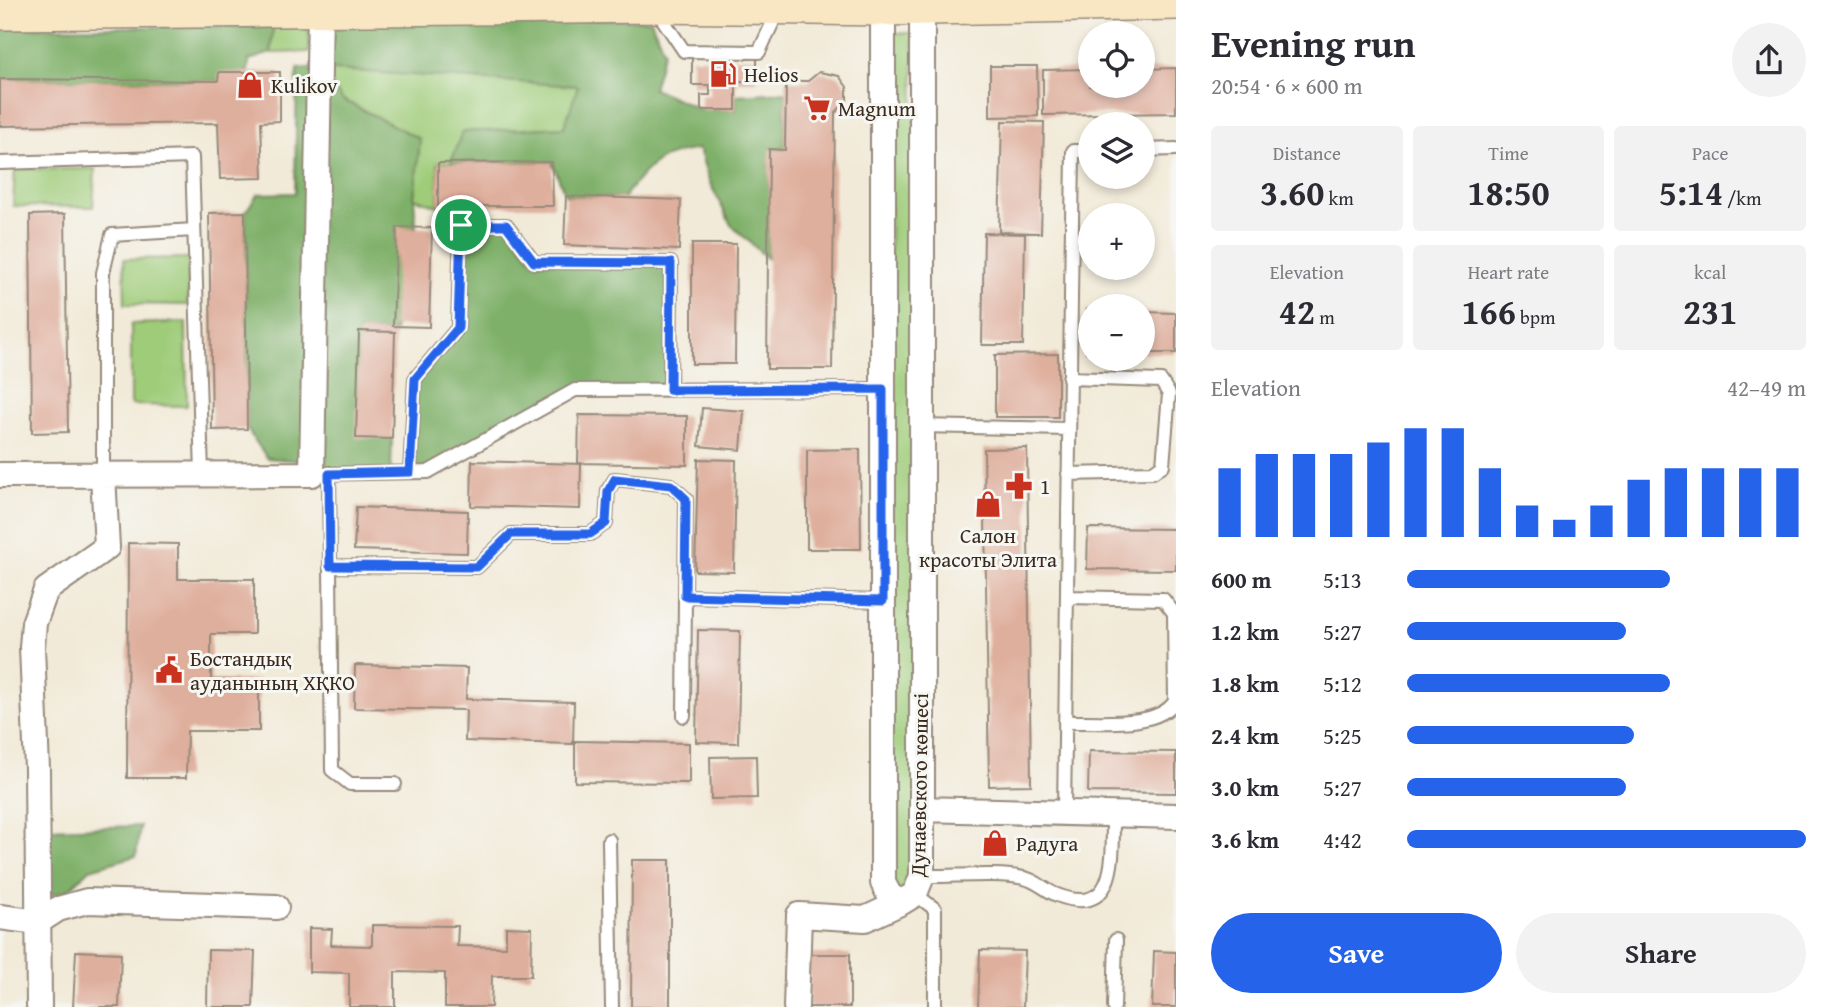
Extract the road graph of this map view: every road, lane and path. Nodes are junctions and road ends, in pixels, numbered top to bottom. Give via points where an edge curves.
1 (653, 2) edge
2 (1176, 2) edge
3 (883, 4) edge
4 (922, 4) edge
5 (780, 6) junction
6 (320, 9) junction
7 (0, 12) edge
8 (1176, 149) edge
9 (1155, 150) edge
10 (1078, 151) edge
11 (0, 163) edge
12 (194, 230) junction
13 (1069, 378) junction
14 (883, 389) junction
15 (670, 390) junction
16 (921, 426) junction
17 (1068, 429) junction
18 (410, 472) junction
19 (202, 474) junction
20 (321, 474) junction
21 (1068, 474) junction
22 (0, 475) edge
23 (103, 475) junction
24 (330, 566) junction
25 (685, 596) junction
26 (1066, 597) junction
27 (883, 601) junction
28 (684, 716) dead end
29 (1065, 722) junction
30 (396, 784) dead end
31 (922, 809) junction
32 (1064, 812) junction
33 (1113, 813) junction
34 (1176, 816) edge
35 (608, 840) dead end
36 (913, 891) junction
37 (276, 907) dead end
38 (0, 917) edge
39 (38, 922) junction
40 (1115, 940) dead end
41 (39, 1007) edge
42 (612, 1007) edge
43 (796, 1007) edge
44 (934, 1007) edge
45 (1114, 1007) edge

1 - 5 main road
1 - 5 lane via 684,51 759,52
1 - 6 main road
2 - 4 main road
3 - 4 main road
3 - 5 main road
3 - 14 street, Дунаевского көшесі
4 - 16 street, Дунаевского көшесі
6 - 7 main road
6 - 20 street
8 - 9 lane
10 - 13 lane via 1073,151
11 - 12 lane via 191,157
12 - 19 lane
12 - 23 lane via 112,234 103,272
13 - 17 lane
13 - 21 lane via 1161,381 1169,394 1163,465 1153,472
14 - 15 lane
14 - 27 street, Дунаевского көшесі
15 - 18 lane via 575,390 428,472
15 - 18 lane via 671,263 534,262 506,225 461,225 458,328 415,379
16 - 17 lane
16 - 31 street, Дунаевского көшесі
17 - 21 lane
18 - 20 lane
19 - 20 street
19 - 23 street
20 - 24 lane
21 - 26 lane
22 - 23 street
23 - 39 street via 107,547 46,590 34,623
24 - 25 lane via 477,567 511,534 590,534 606,523 608,491 615,479 671,485 686,499
24 - 30 lane via 332,770 350,784
25 - 27 lane
25 - 28 lane
26 - 29 lane
26 - 29 lane via 1163,600 1174,613 1175,701 1168,713 1153,719
27 - 36 street, Дунаевского көшесі via 883,883 890,896
29 - 32 lane
31 - 32 street
31 - 36 street, Дунаевского көшесі
32 - 33 street
33 - 34 street
33 - 36 lane via 1112,876 1104,891 1088,899 1058,896 1025,878
35 - 42 lane
36 - 43 street via 865,919 799,915
36 - 44 lane via 935,909
37 - 39 street via 87,901 58,909
38 - 39 street
39 - 41 street
40 - 45 lane

